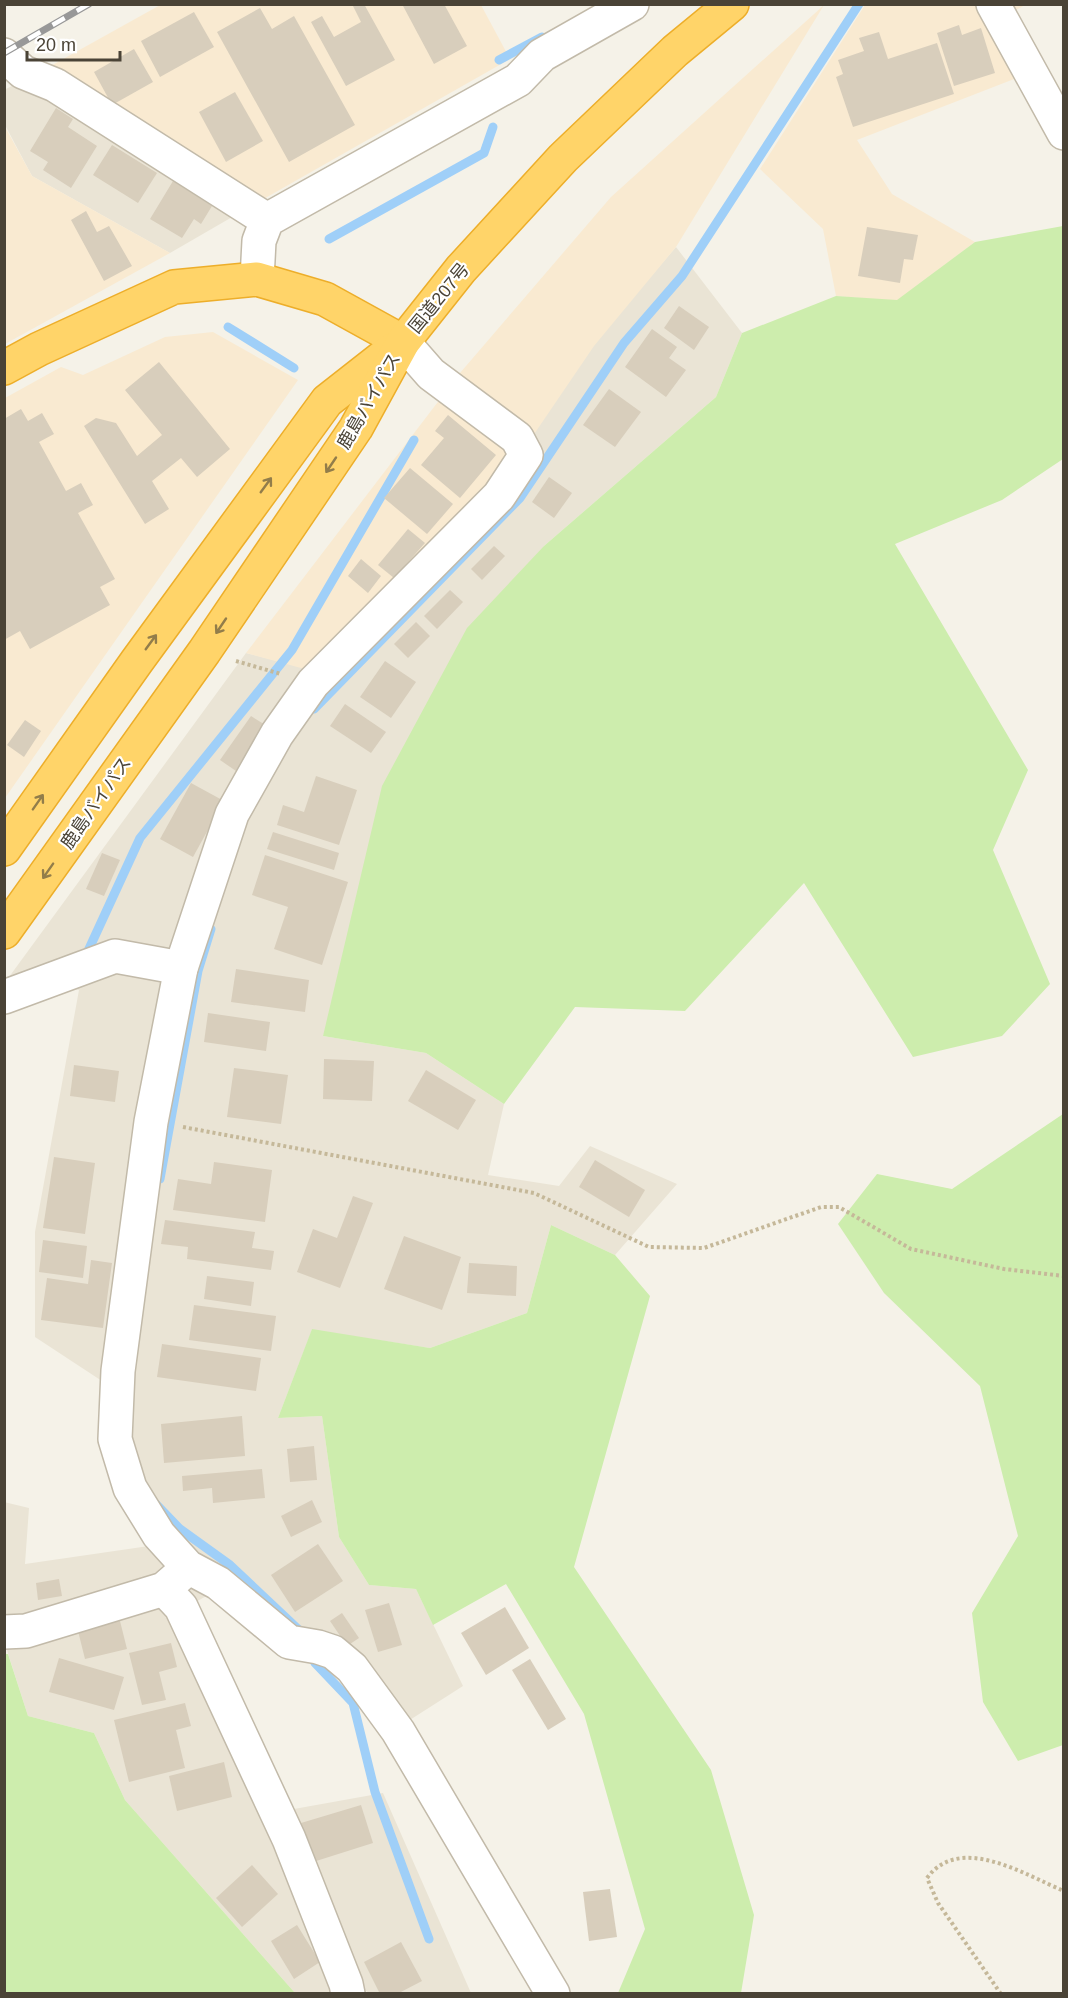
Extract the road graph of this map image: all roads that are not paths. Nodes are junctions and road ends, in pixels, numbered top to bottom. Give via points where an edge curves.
1 (632, 4) edge
2 (732, 4) edge
3 (993, 4) edge
4 (4, 55) edge
5 (1064, 133) edge
6 (267, 220) junction
7 (257, 279) junction
8 (403, 342) junction
9 (4, 368) edge
10 (4, 849) edge
11 (4, 932) edge
12 (181, 968) junction
13 (4, 998) edge
14 (188, 1568) junction
15 (164, 1589) junction
16 (4, 1632) edge
17 (348, 1994) edge
18 (554, 1994) edge

1 - 6 street via 542,56 518,80
2 - 8 highway, 国道207号 via 675,51 563,158 461,269
3 - 5 street
4 - 6 street via 23,72 55,85
6 - 7 street via 259,241
7 - 8 highway, 国道207号 via 325,299
7 - 9 highway, 国道207号 via 174,286
10 -> 8 highway, 鹿島バイパス via 327,401
8 -> 11 highway, 鹿島バイパス via 356,428 204,652
8 - 12 street via 431,374 518,438 526,455 499,496 313,683 276,734 232,814
12 - 13 street via 115,956
12 - 14 street via 151,1122 118,1371 115,1439 130,1488 159,1535
14 - 15 street
14 - 18 street via 218,1583 303,1644 333,1652 352,1668 398,1731
15 - 16 street via 26,1631
15 - 17 street via 181,1607 289,1839

